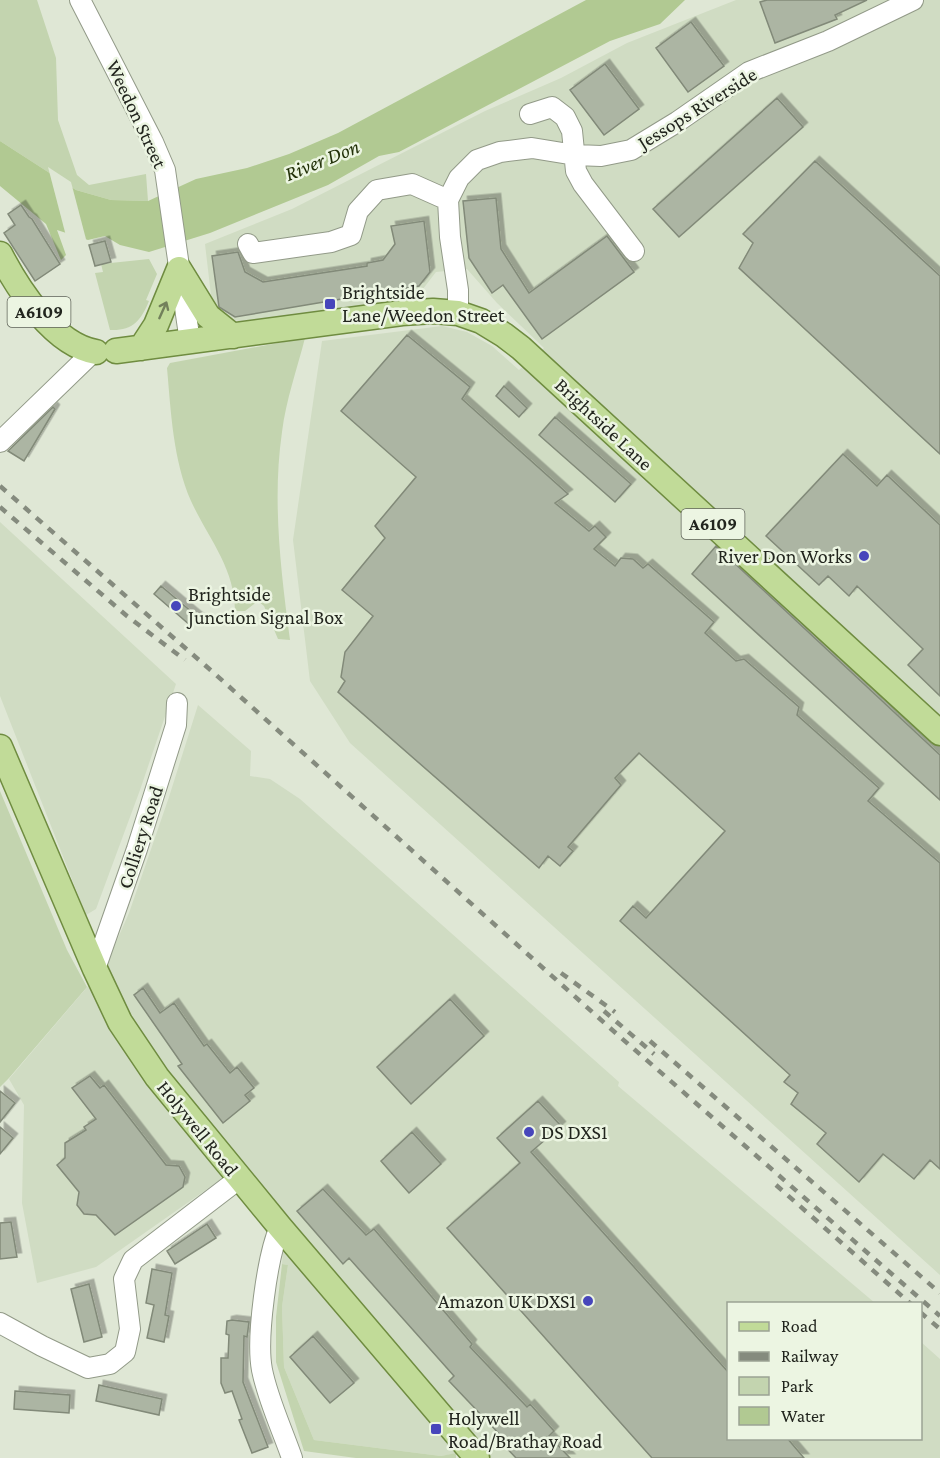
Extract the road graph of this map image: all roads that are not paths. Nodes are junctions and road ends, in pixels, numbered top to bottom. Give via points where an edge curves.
1 (80, 0) edge
2 (913, 0) edge
3 (530, 114) dead end
4 (575, 155) junction
5 (448, 200) junction
6 (248, 244) dead end
7 (634, 251) dead end
8 (178, 262) junction
9 (3, 267) edge
10 (458, 313) junction
11 (233, 336) junction
12 (190, 342) junction
13 (141, 348) junction
14 (102, 352) junction
15 (0, 442) edge
16 (177, 703) dead end
17 (940, 733) edge
18 (0, 747) edge
19 (95, 969) junction
20 (240, 1178) junction
21 (280, 1227) junction
22 (0, 1323) edge
23 (292, 1458) edge
24 (477, 1458) edge

1 - 8 street, Weedon Street via 165,170
2 - 4 street, Jessops Riverside via 828,41 749,72 631,150 601,156
3 - 4 street via 552,107 565,117 572,131
4 - 5 street, Jessops Riverside via 532,148 493,154 477,160 459,178
4 - 7 street via 576,171 583,184
5 - 6 street via 412,184 377,190 358,211 351,235 331,242 253,253
5 - 10 street
8 - 11 main road via 208,316
8 - 12 street, Weedon Street
13 -> 8 main road via 156,325
9 - 14 main road, A6109 via 48,323 76,345
10 - 11 main road, Brightside Lane / A6109 via 402,313
10 - 17 main road, Brightside Lane / A6109 via 481,321 512,340
11 - 12 main road, Brightside Lane / A6109
12 - 13 main road, A6109
13 - 14 main road, A6109
14 - 15 street
16 - 19 street, Colliery Road via 176,725
18 - 19 main road, Holywell Road
19 - 20 main road, Holywell Road via 120,1022 156,1077
20 - 21 main road, Holywell Road
20 - 22 street via 133,1260 124,1280 130,1329 125,1352 110,1364 88,1368
21 - 23 street via 267,1276 261,1366
21 - 24 main road, Holywell Road

